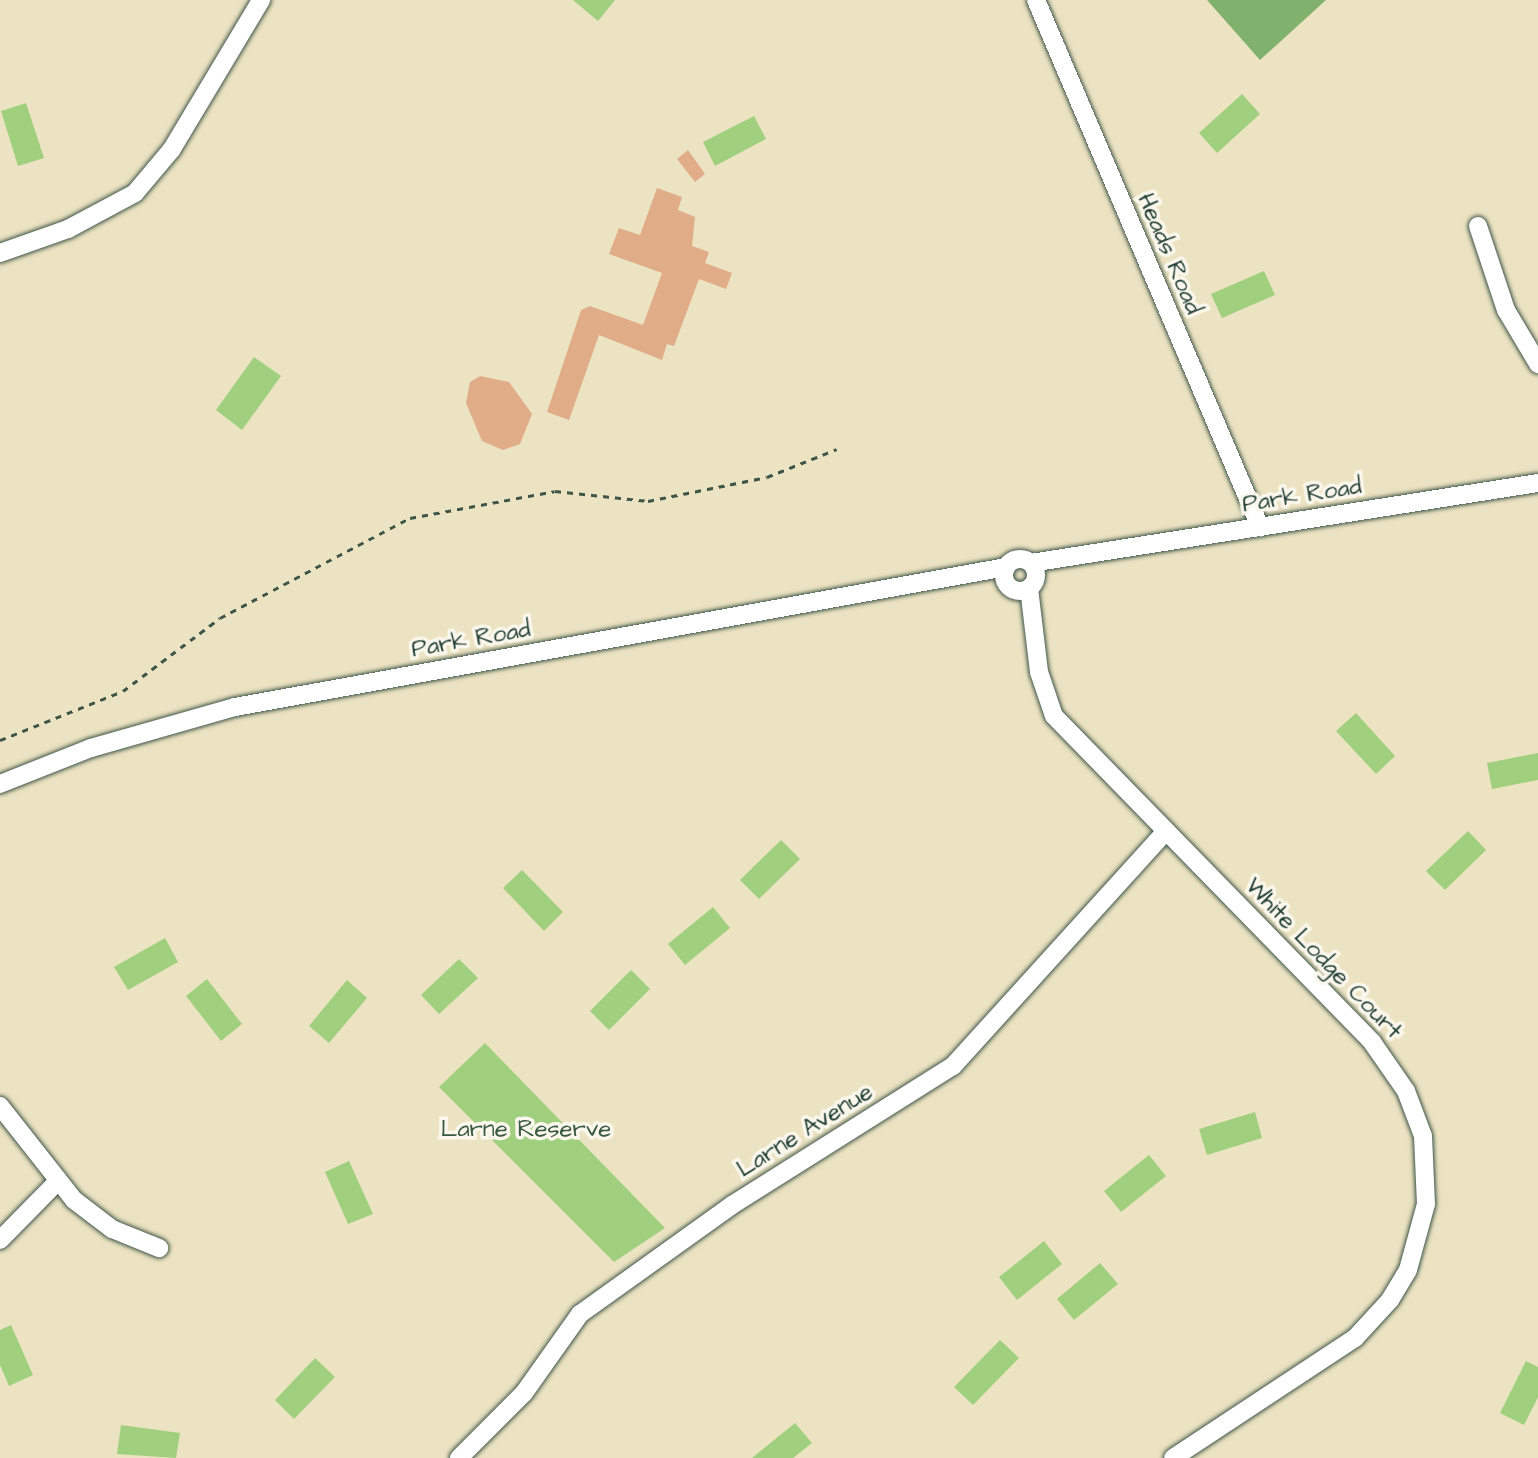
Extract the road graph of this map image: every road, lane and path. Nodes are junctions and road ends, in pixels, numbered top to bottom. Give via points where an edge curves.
1 (261, 0) edge
2 (1036, 0) edge
3 (1478, 226) dead end
4 (0, 253) edge
5 (1538, 364) edge
6 (837, 449) dead end
7 (1538, 483) edge
8 (1260, 527) junction
9 (1021, 578) junction
10 (0, 740) edge
11 (0, 784) edge
12 (1166, 831) junction
13 (0, 1106) edge
14 (57, 1182) junction
15 (0, 1240) edge
16 (159, 1248) dead end
17 (459, 1458) edge
18 (1173, 1458) edge

1 - 4 street via 172,149 135,193 68,229
2 - 8 street, Heads Road
3 - 5 street via 1506,310
6 - 10 path via 767,477 648,501 555,491 410,518 220,618 123,691
7 - 8 street, Park Road
8 - 9 street, Park Road via 1075,560
9 - 11 street, Park Road via 960,579 235,707 91,748
9 - 12 street, White Lodge Court via 1054,716
12 - 17 street, Larne Avenue via 953,1066 732,1205 580,1314 524,1393
12 - 18 street, White Lodge Court via 1390,1064 1419,1124 1428,1172 1408,1270 1373,1320
13 - 14 street
14 - 15 street
14 - 16 street via 112,1229

